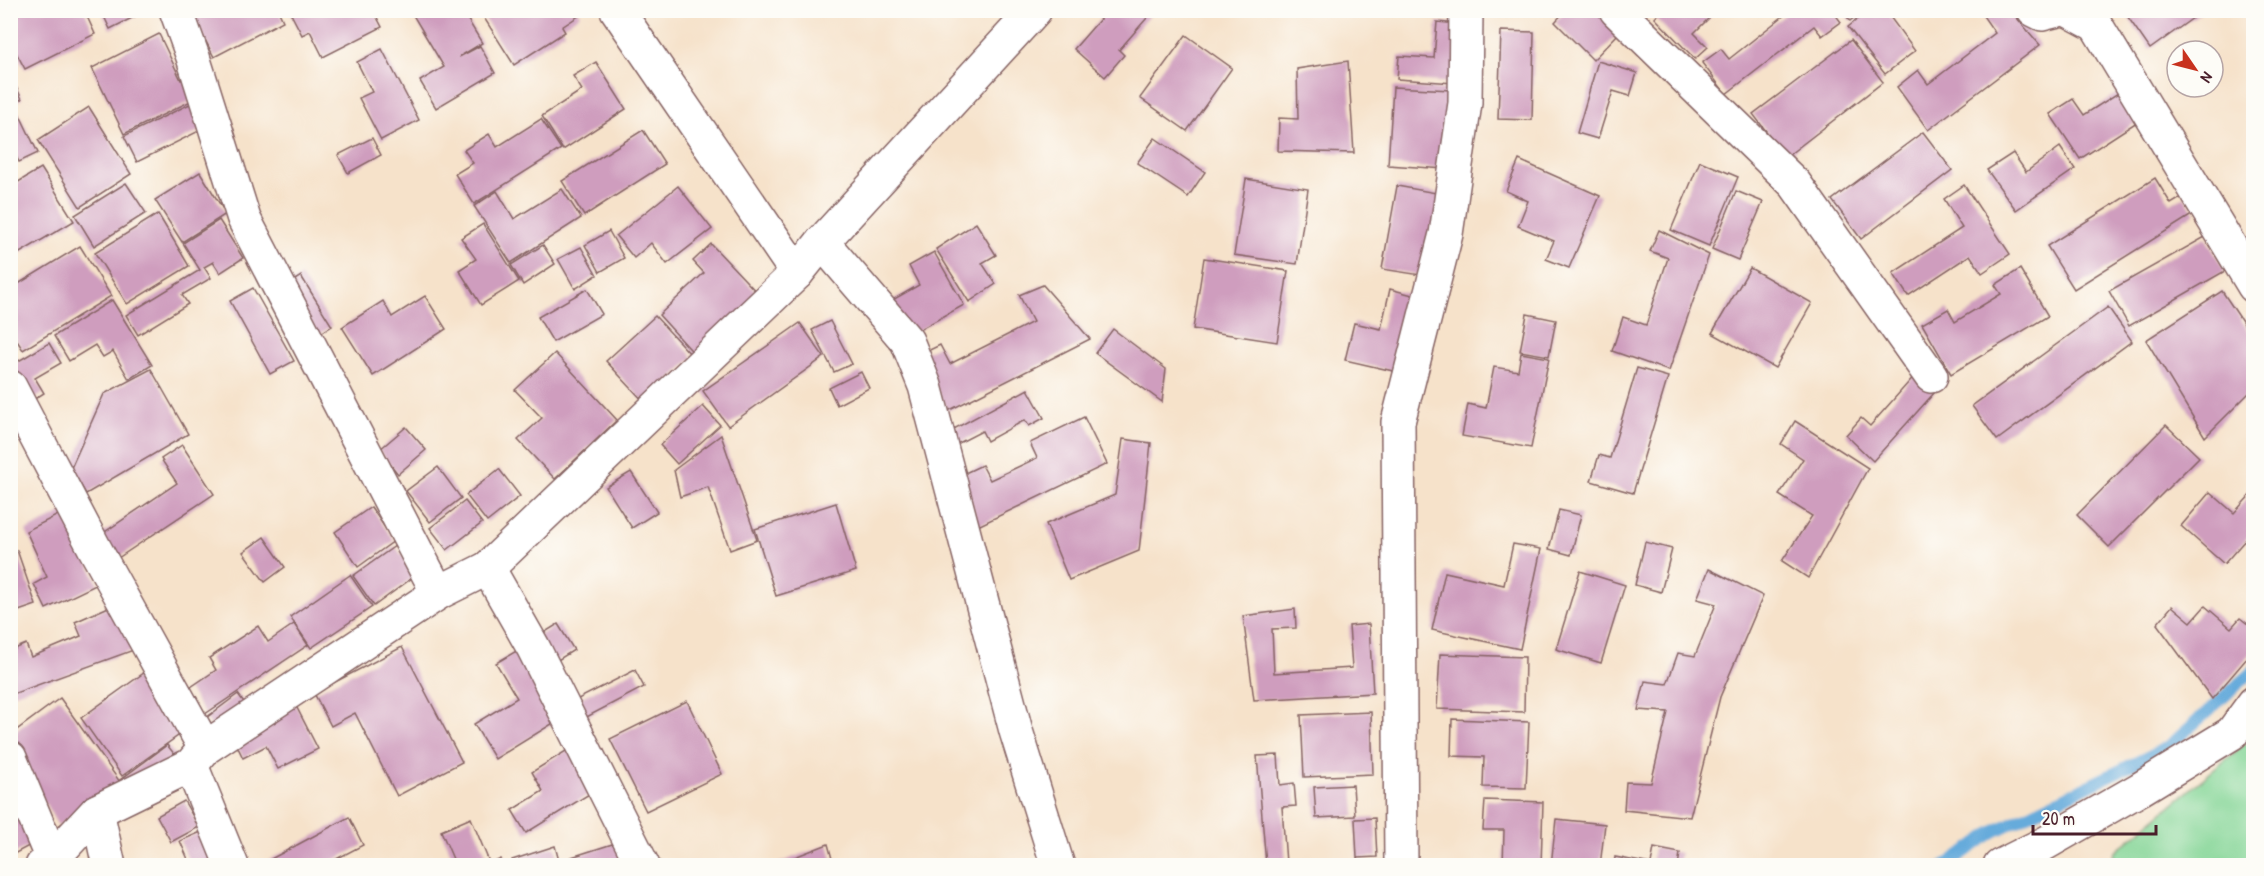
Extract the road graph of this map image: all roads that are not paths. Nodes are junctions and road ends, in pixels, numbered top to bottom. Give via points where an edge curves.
1 (176, 10) edge
2 (617, 10) edge
3 (1035, 10) edge
4 (1466, 10) edge
5 (1616, 10) edge
6 (2034, 10) edge
7 (2058, 10) edge
8 (2068, 10) edge
9 (822, 242) junction
10 (797, 273) junction
11 (2253, 286) edge
12 (1931, 376) dead end
13 (10, 387) edge
14 (488, 568) junction
15 (438, 593) junction
16 (2253, 703) edge
17 (198, 756) junction
18 (10, 758) edge
19 (97, 811) junction
20 (47, 862) edge
21 (109, 866) edge
22 (232, 866) edge
23 (643, 866) edge
24 (1058, 866) edge
25 (1401, 866) edge
26 (2000, 866) edge

1 - 15 street via 244,219
2 - 10 street
3 - 9 street
4 - 25 street via 1465,103 1446,234 1398,422
5 - 12 street via 1795,184
6 - 7 street via 2042,14
8 - 11 street via 2096,25
9 - 10 street
9 - 24 street via 907,341 925,386 1017,731
10 - 14 street
13 - 17 street
14 - 15 street
14 - 23 street via 533,647
15 - 17 street
16 - 26 street via 2232,733 2131,795
17 - 19 street
17 - 22 street
18 - 20 street
19 - 20 street
19 - 21 street

